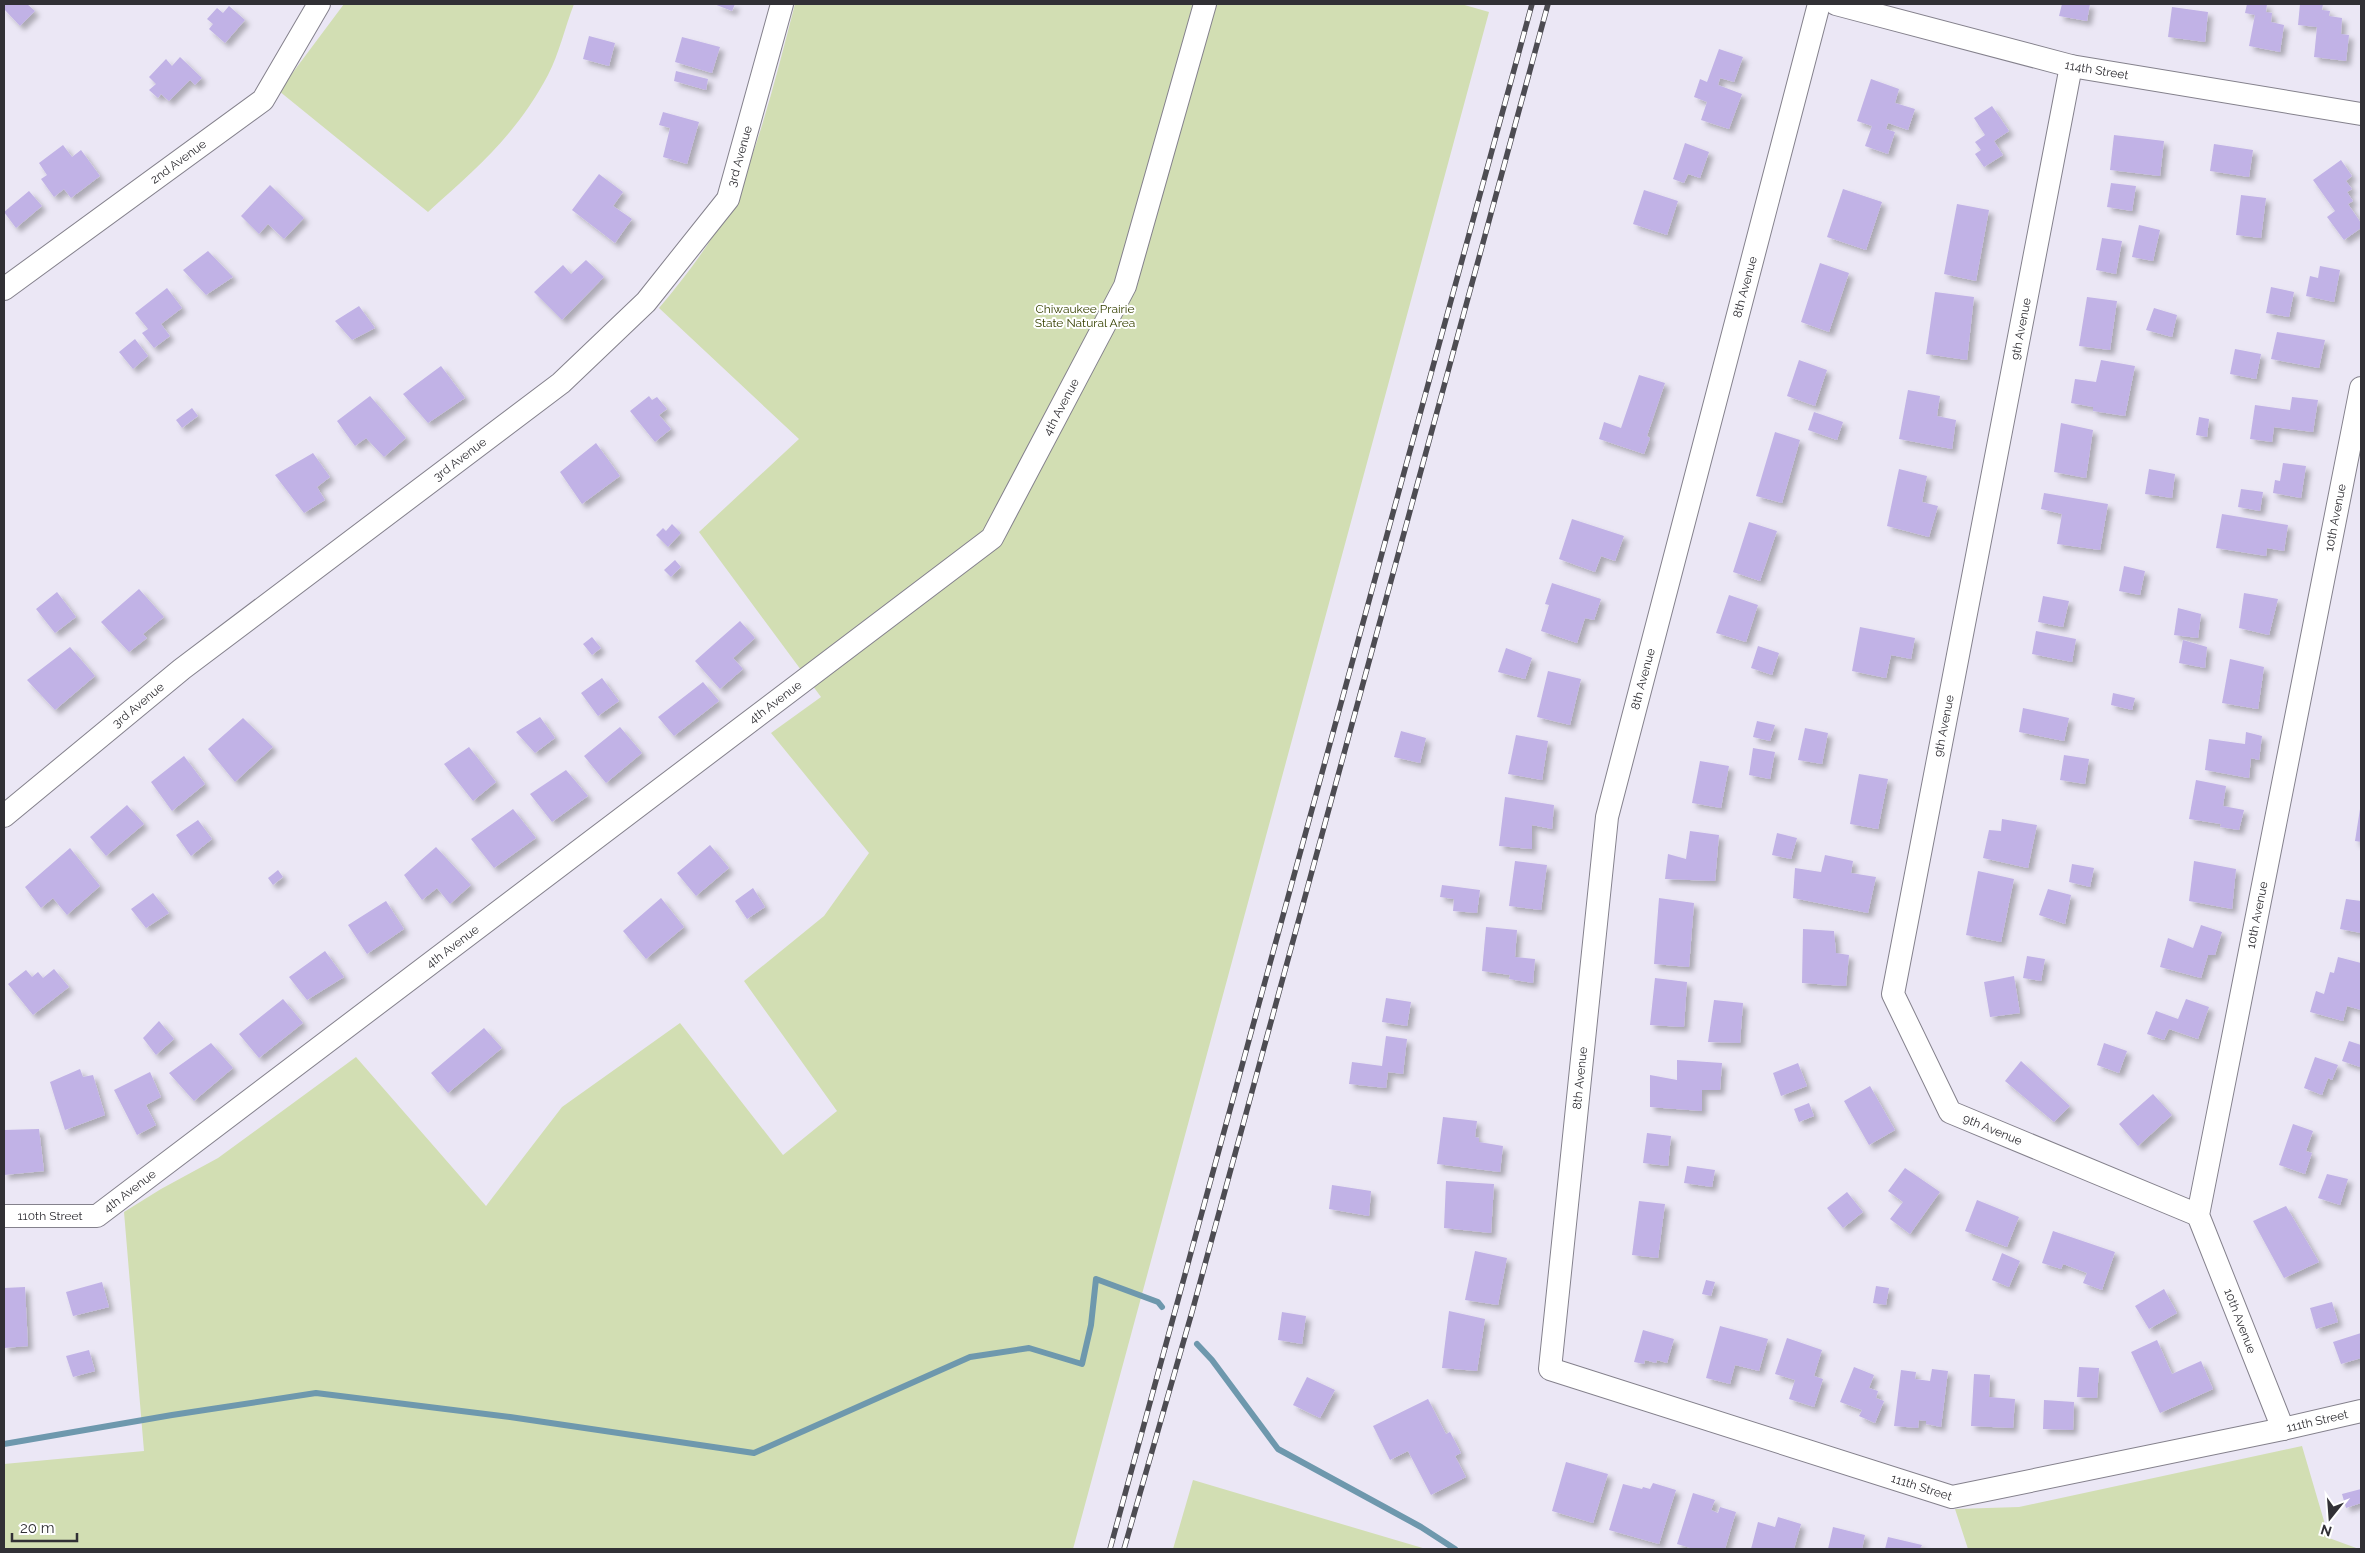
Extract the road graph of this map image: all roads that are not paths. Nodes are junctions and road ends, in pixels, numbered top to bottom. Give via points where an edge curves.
1 (318, 4) edge
2 (782, 4) edge
3 (1205, 4) edge
4 (1819, 4) edge
5 (1836, 4) edge
6 (2071, 66) junction
7 (2361, 114) edge
8 (4, 289) edge
9 (2361, 388) edge
10 (4, 816) edge
11 (2198, 1215) junction
12 (4, 1216) edge
13 (97, 1216) joint
14 (1550, 1369) joint
15 (2361, 1411) edge
16 (2283, 1430) junction

1 - 8 street, 2nd Avenue via 263,100
2 - 10 street, 3rd Avenue via 728,199 646,302 561,383 182,669
3 - 13 street, 4th Avenue via 1125,286 992,538
4 - 14 street, 8th Avenue via 1607,817
5 - 6 street, 114th Street
6 - 7 street, 114th Street
6 - 11 street, 9th Avenue via 1893,994 1950,1112
9 - 11 street, 10th Avenue
11 - 16 street, 10th Avenue
12 - 13 street, 110th Street
14 - 16 street, 111th Street via 1952,1497
15 - 16 street, 111th Street

